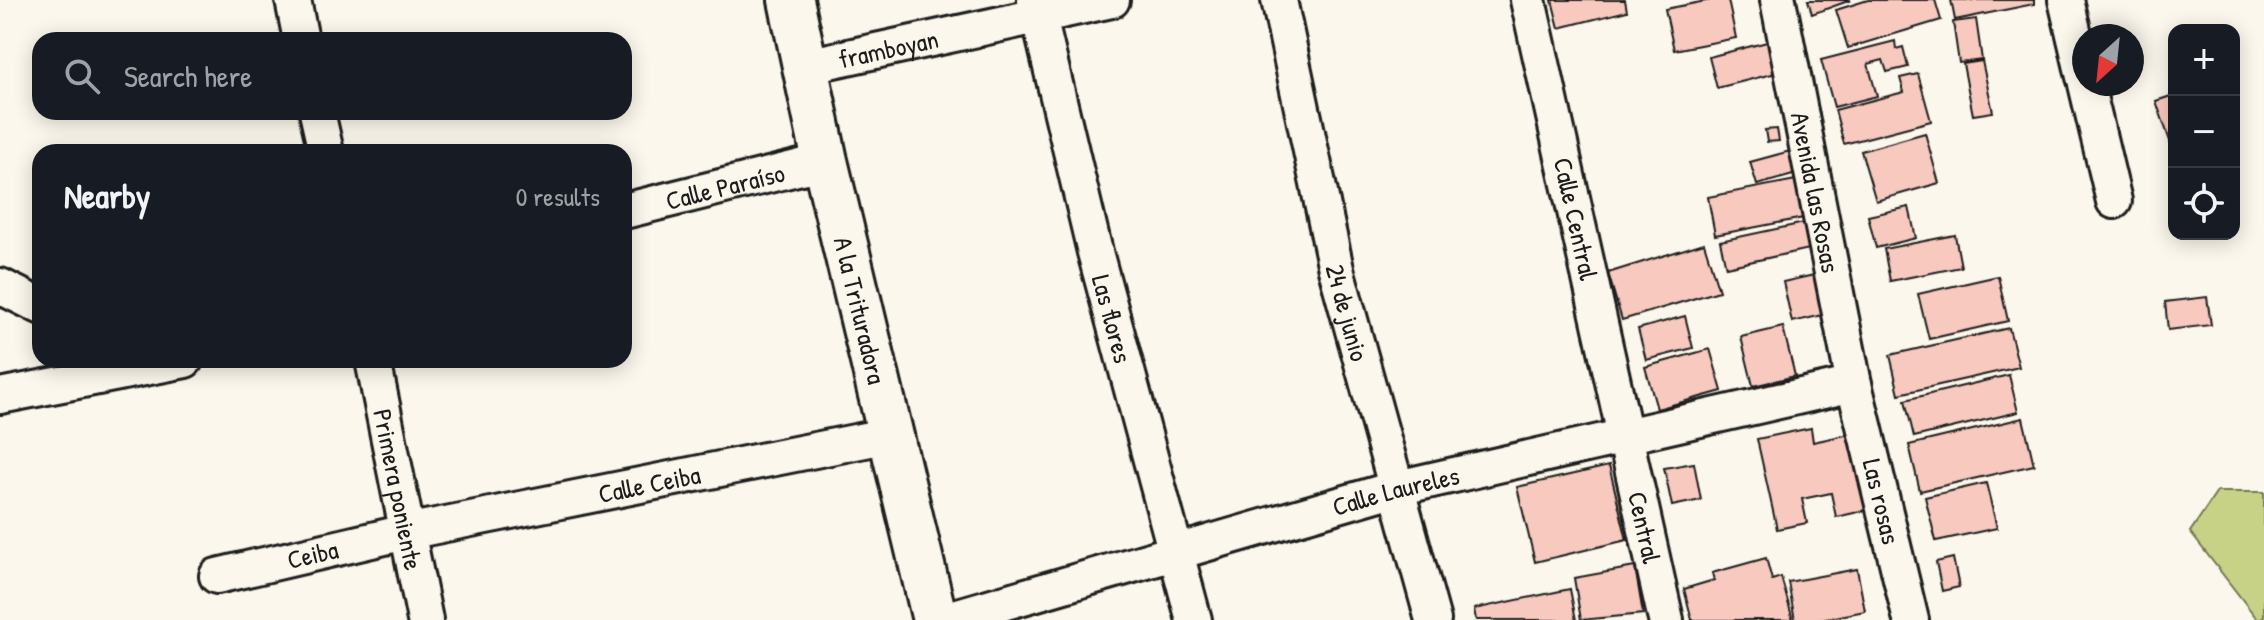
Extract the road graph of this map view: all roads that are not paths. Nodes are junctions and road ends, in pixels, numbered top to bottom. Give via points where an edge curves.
1 (791, 0) edge
2 (1112, 0) edge
3 (1279, 0) edge
4 (1528, 0) edge
5 (1778, 0) edge
6 (2066, 0) edge
7 (296, 1) edge
8 (1037, 8) edge
9 (2072, 26) edge
10 (300, 32) edge
11 (806, 66) junction
12 (2089, 96) edge
13 (319, 120) edge
14 (324, 144) edge
15 (825, 161) junction
16 (2114, 201) dead end
17 (632, 209) edge
18 (0, 286) edge
19 (32, 302) edge
20 (134, 368) edge
21 (375, 368) edge
22 (1854, 384) junction
23 (0, 396) edge
24 (890, 435) junction
25 (1623, 436) junction
26 (1397, 488) junction
27 (406, 532) junction
28 (1177, 552) junction
29 (217, 576) dead end
30 (425, 620) edge
31 (935, 620) edge
32 (944, 620) edge
33 (1194, 620) edge
34 (1433, 620) edge
35 (1666, 620) edge
36 (1911, 620) edge

1 - 11 street, A la Trituradora
2 - 8 street, framboyan
3 - 26 street, 24 de junio via 1336,269
4 - 25 street, Calle Central
5 - 22 street, Avenida las Rosas
6 - 9 street
7 - 10 street
8 - 11 street, framboyan
8 - 28 street, Las flores via 1095,252
11 - 15 street, A la Trituradora
12 - 16 street
13 - 14 street
15 - 17 street, Calle Paraíso
15 - 24 street, A la Trituradora
18 - 19 street
20 - 23 street
21 - 27 street, Primera poniente
22 - 25 street, Calle Laureles
22 - 36 street, Las rosas
24 - 27 street, Calle Ceiba
24 - 31 street, A la Trituradora
25 - 26 street, Calle Laureles
25 - 35 street, Central
26 - 28 street, Calle Laureles
26 - 34 street, 24 de junio
27 - 29 street, Ceiba
27 - 30 street, Primera poniente
28 - 32 street, Calle Laureles
28 - 33 street, Las flores

